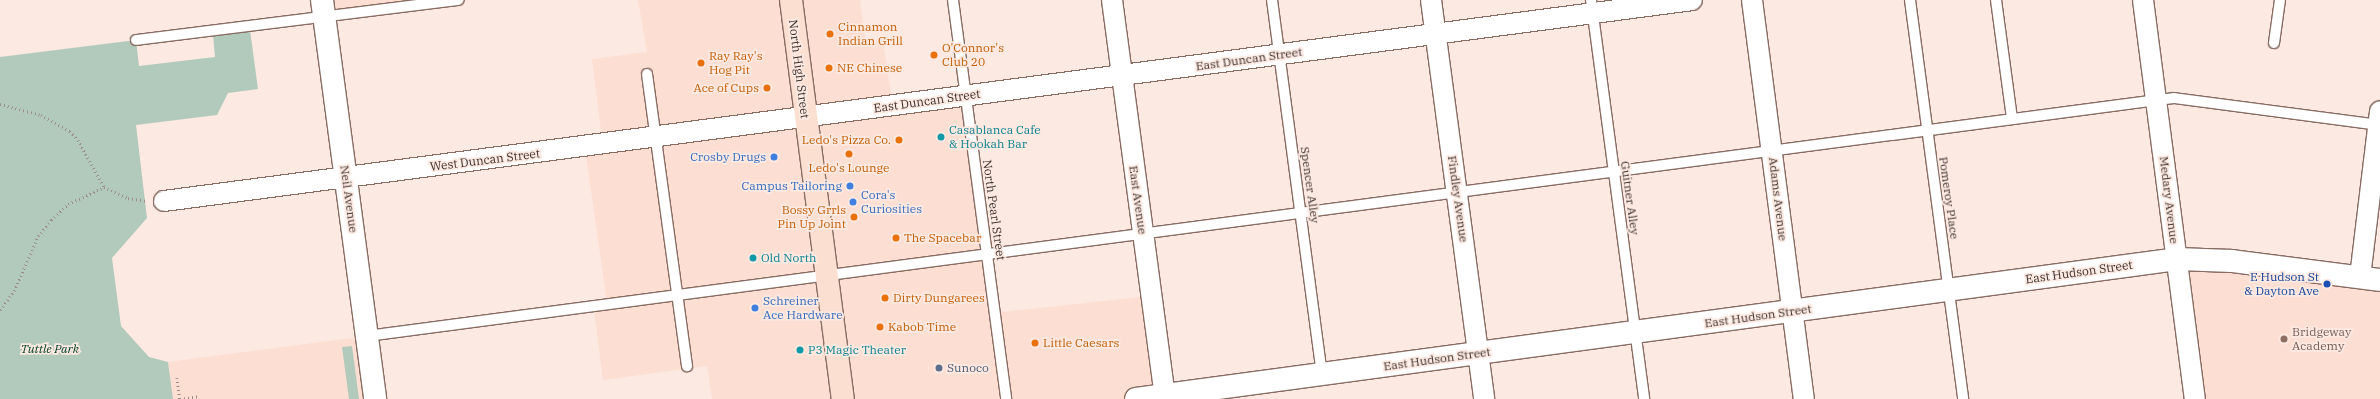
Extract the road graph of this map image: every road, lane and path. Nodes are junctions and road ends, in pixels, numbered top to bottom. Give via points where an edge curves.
1 (459, 0) edge
2 (791, 0) edge
3 (953, 0) edge
4 (1112, 0) edge
5 (1272, 0) edge
6 (1431, 0) edge
7 (1692, 0) edge
8 (1752, 0) edge
9 (1910, 0) edge
10 (1996, 0) edge
11 (2143, 0) edge
12 (2280, 0) edge
13 (1592, 6) edge
14 (323, 8) edge
15 (1435, 34) junction
16 (136, 40) dead end
17 (2274, 43) dead end
18 (1279, 55) junction
19 (647, 74) dead end
20 (1122, 76) junction
21 (966, 96) junction
22 (2156, 100) junction
23 (0, 104) edge
24 (805, 118) junction
25 (2379, 118) edge
26 (2012, 119) junction
27 (1927, 130) junction
28 (656, 138) junction
29 (1771, 150) junction
30 (1614, 171) junction
31 (346, 178) junction
32 (104, 187) junction
33 (1457, 192) junction
34 (164, 201) joint
35 (1300, 213) junction
36 (1143, 234) junction
37 (987, 254) junction
38 (2177, 259) junction
39 (826, 275) junction
40 (2370, 279) edge
41 (1948, 290) junction
42 (677, 295) junction
43 (0, 310) edge
44 (1792, 311) junction
45 (1635, 332) junction
46 (367, 336) junction
47 (1478, 353) junction
48 (687, 366) dead end
49 (1322, 374) junction
50 (177, 378) dead end
51 (200, 396) dead end
52 (1165, 397) edge
53 (180, 399) edge
54 (375, 399) edge
55 (843, 399) edge
56 (1006, 399) edge
57 (1136, 399) edge
58 (1484, 399) edge
59 (1644, 399) edge
60 (1804, 399) edge
61 (1963, 399) edge
62 (2195, 399) edge

1 - 14 lane
2 - 24 main road, North High Street
3 - 21 lane, North Pearl Street
4 - 20 street, East Avenue
5 - 18 lane, Spencer Alley
6 - 15 street, Findley Avenue
7 - 13 street, East Duncan Street
8 - 29 street, Adams Avenue
9 - 27 lane, Pomeroy Place
10 - 26 lane
11 - 22 street, Medary Avenue
12 - 17 lane
13 - 15 street, East Duncan Street
13 - 30 lane, Guitner Alley
14 - 16 lane
14 - 31 main road, Neil Avenue
15 - 18 street, East Duncan Street
15 - 33 street, Findley Avenue
18 - 20 street, East Duncan Street
18 - 35 lane, Spencer Alley
19 - 28 lane
20 - 21 street, East Duncan Street
20 - 36 street, East Avenue
21 - 24 street, East Duncan Street
21 - 37 lane, North Pearl Street
22 - 25 lane via 2174,98
22 - 26 lane
22 - 38 street, Medary Avenue
23 - 32 path via 41,115 70,131 78,140
24 - 28 street, West Duncan Street
24 - 39 main road, North High Street
25 - 40 street
26 - 27 lane
27 - 29 lane
27 - 41 lane, Pomeroy Place
28 - 31 street, West Duncan Street
28 - 42 lane
29 - 30 lane
29 - 44 street, Adams Avenue
30 - 33 lane
30 - 45 lane, Guitner Alley
31 - 34 street, West Duncan Street
31 - 46 main road, Neil Avenue
32 - 34 path via 114,193 142,201
32 - 43 path via 68,204 51,220 38,236 14,291
33 - 35 lane
33 - 47 street, Findley Avenue
35 - 36 lane
35 - 49 lane, Spencer Alley
36 - 37 lane
36 - 52 street, East Avenue
37 - 39 lane
37 - 56 lane, North Pearl Street
38 - 40 main road, East Hudson Street via 2232,261
38 - 41 main road, East Hudson Street
38 - 62 street, Medary Avenue
39 - 42 lane
39 - 55 main road, North High Street
41 - 44 main road, East Hudson Street
41 - 61 lane, Pomeroy Place
42 - 46 lane
42 - 48 lane
44 - 45 main road, East Hudson Street
44 - 60 street, Adams Avenue
45 - 47 main road, East Hudson Street
45 - 59 lane, Guitner Alley
46 - 54 main road, Neil Avenue
47 - 49 main road, East Hudson Street
47 - 58 street, Findley Avenue
49 - 52 main road, East Hudson Street
50 - 53 path
51 - 53 path
52 - 57 main road, East Hudson Street

